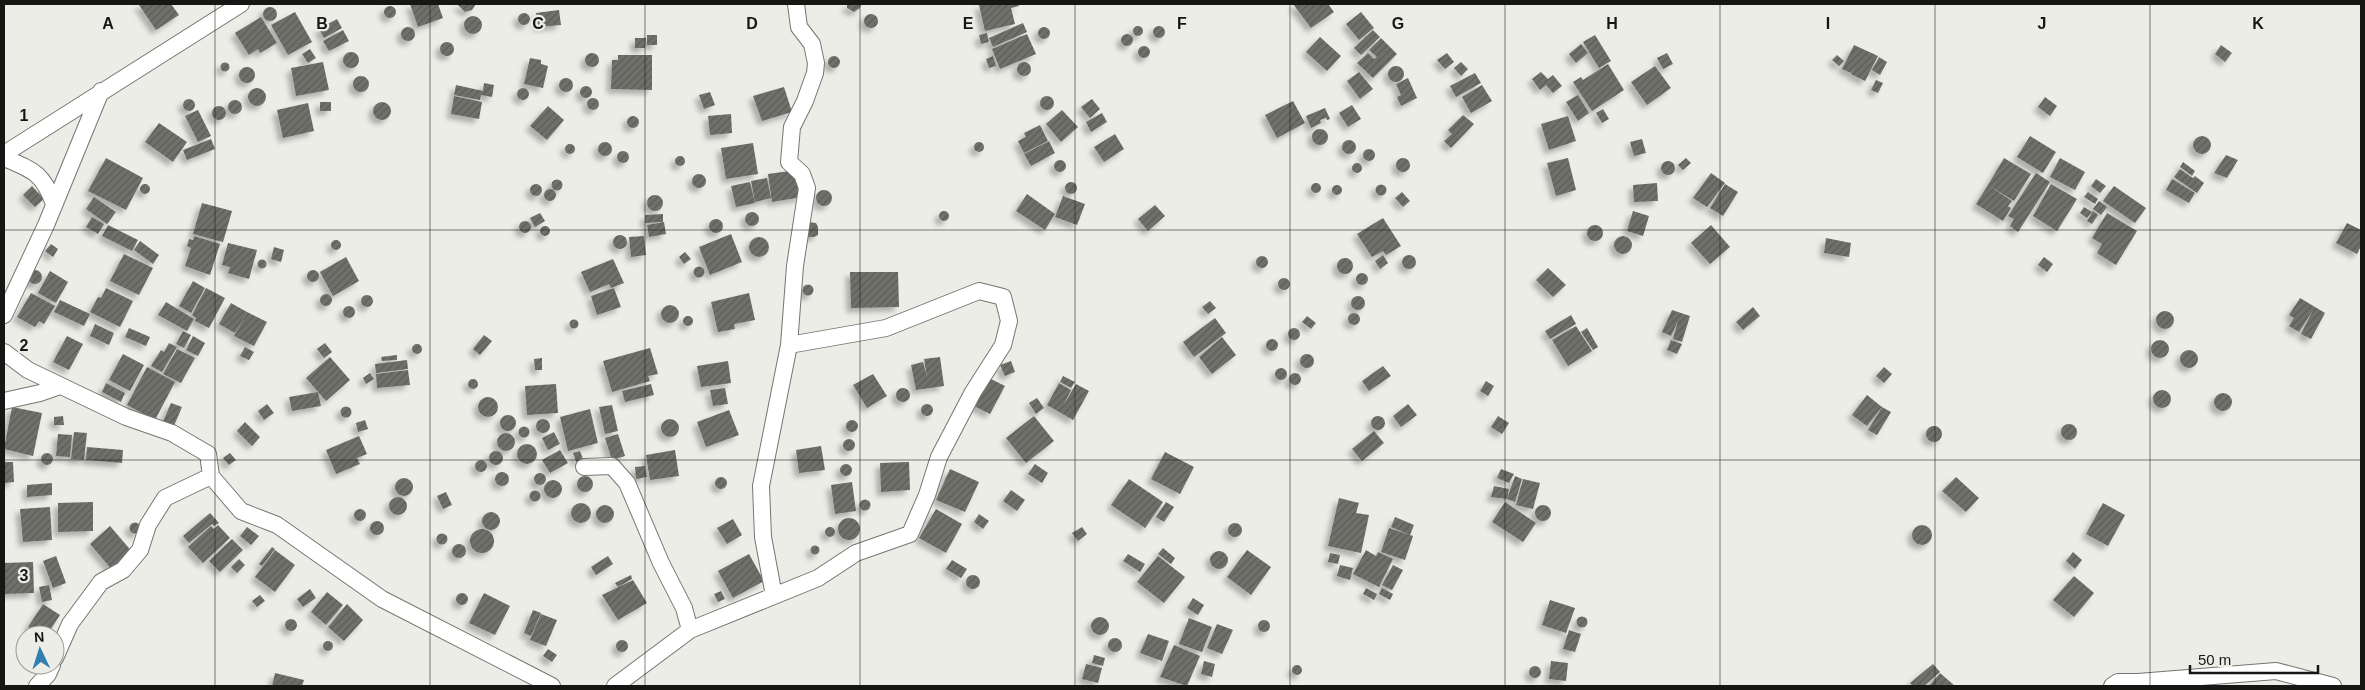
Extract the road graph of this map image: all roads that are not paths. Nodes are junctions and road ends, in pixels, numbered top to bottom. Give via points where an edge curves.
1 (241, 4) edge
2 (796, 4) edge
3 (101, 91) junction
4 (4, 156) edge
5 (54, 204) junction
6 (4, 315) edge
7 (788, 345) junction
8 (4, 352) edge
9 (60, 386) junction
10 (4, 401) edge
11 (584, 467) dead end
12 (211, 476) junction
13 (774, 596) junction
14 (690, 630) junction
15 (65, 635) edge
16 (47, 675) edge
17 (37, 686) edge
18 (552, 686) edge
19 (615, 686) edge
20 (2112, 686) edge
21 (2333, 686) edge

1 - 3 street
2 - 7 street via 800,27 812,44 816,62 806,101 792,127 789,162 802,174 807,188 796,257
3 - 4 street
3 - 5 street
4 - 5 street via 32,170 47,186
5 - 6 street
7 - 13 street via 761,486 763,537
7 - 13 street via 886,328 979,291 1002,297 1009,321 1003,345 973,392 939,458 910,534 856,553 818,578
8 - 9 street via 28,370
9 - 10 street
9 - 12 street via 126,417 172,433 208,454
11 - 14 street via 612,466 627,483 661,564 684,608
12 - 15 street via 165,498 148,525 140,550 123,570 102,582
12 - 18 street via 240,511 278,525 382,599
13 - 14 street
14 - 19 street
16 - 17 street
20 - 21 street via 2118,682 2276,671

